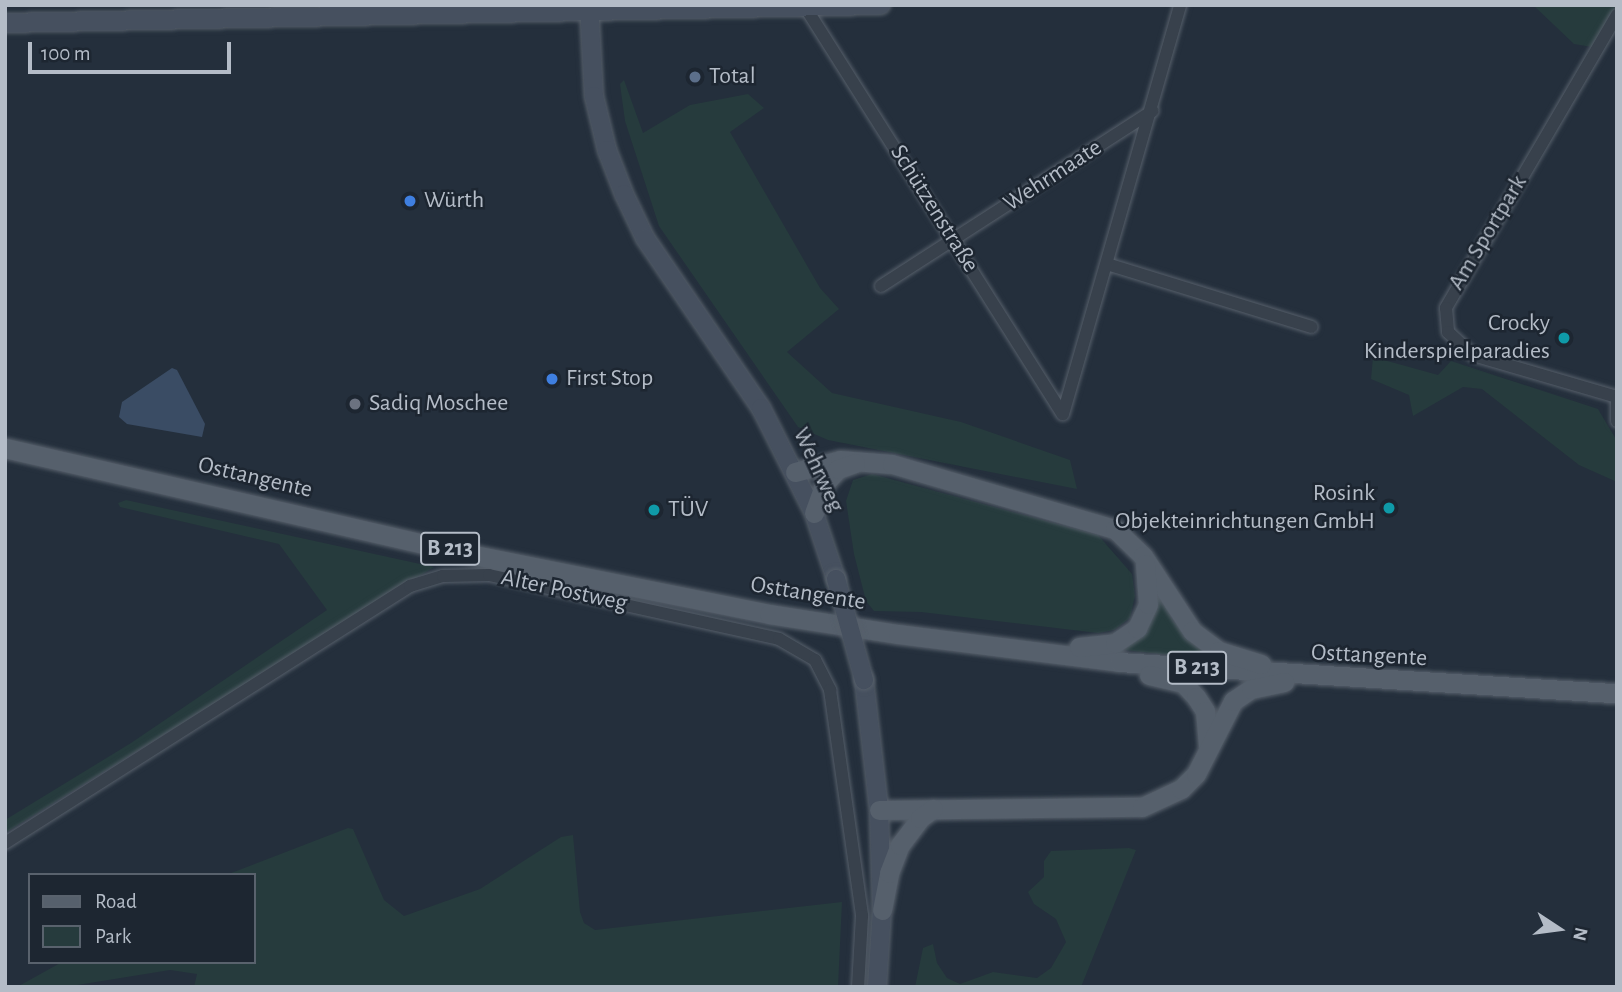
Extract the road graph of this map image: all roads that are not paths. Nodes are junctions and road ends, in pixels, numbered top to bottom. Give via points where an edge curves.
1 (881, 5) edge
2 (1180, 5) edge
3 (804, 6) edge
4 (589, 10) edge
5 (1617, 15) edge
6 (5, 23) edge
7 (1153, 111) junction
8 (953, 240) junction
9 (1107, 264) junction
10 (881, 286) dead end
11 (1312, 327) dead end
12 (1617, 398) edge
13 (1063, 414) joint
14 (1617, 421) edge
15 (5, 448) edge
16 (864, 459) junction
17 (795, 472) junction
18 (814, 513) junction
19 (1143, 556) junction
20 (1022, 649) junction
21 (1077, 657) junction
22 (1317, 678) junction
23 (1617, 693) edge
24 (1208, 748) junction
25 (933, 809) junction
26 (879, 810) junction
27 (5, 843) edge
28 (883, 910) junction
29 (858, 987) edge
30 (877, 987) edge

1 - 3 street
2 - 7 street, Wehrmaate
3 - 4 street
3 - 8 street, Schützenstraße
4 - 6 street
4 - 17 street, Wehrweg via 594,96 624,194 645,238 761,408
5 - 12 street, Am Sportpark via 1446,308 1448,332 1473,355
7 - 8 street, Wehrmaate
7 - 9 street, Wehrmaate
8 - 10 street, Wehrmaate
8 - 13 street, Schützenstraße
9 - 11 street
9 - 13 street, Wehrmaate
12 - 14 street
15 - 20 main road, Osttangente / B 213 via 459,552 667,594 769,614
16 - 17 main road
16 - 18 main road via 838,469 825,483
16 - 19 main road via 1102,523 1127,537
17 - 18 street, Wehrweg
18 - 26 street, Wehrweg, bridge via 864,680
19 - 20 main road via 1148,604 1128,636 1101,647
19 - 22 main road via 1183,621 1203,641 1238,658
20 - 21 main road, Osttangente / B 213
21 - 22 main road, Osttangente / B 213
21 - 24 main road via 1183,683 1205,711
22 - 23 main road, Osttangente / B 213
22 - 24 main road via 1264,685 1243,693 1228,709
24 - 25 main road via 1205,760 1181,789 1142,807
25 - 26 main road
25 - 28 main road via 908,831 900,845 889,873
26 - 28 street, Wehrweg
27 - 29 street, Alter Postweg via 410,586 443,576 489,575 779,639 815,660 830,690 862,916
28 - 30 street, Wehrweg

